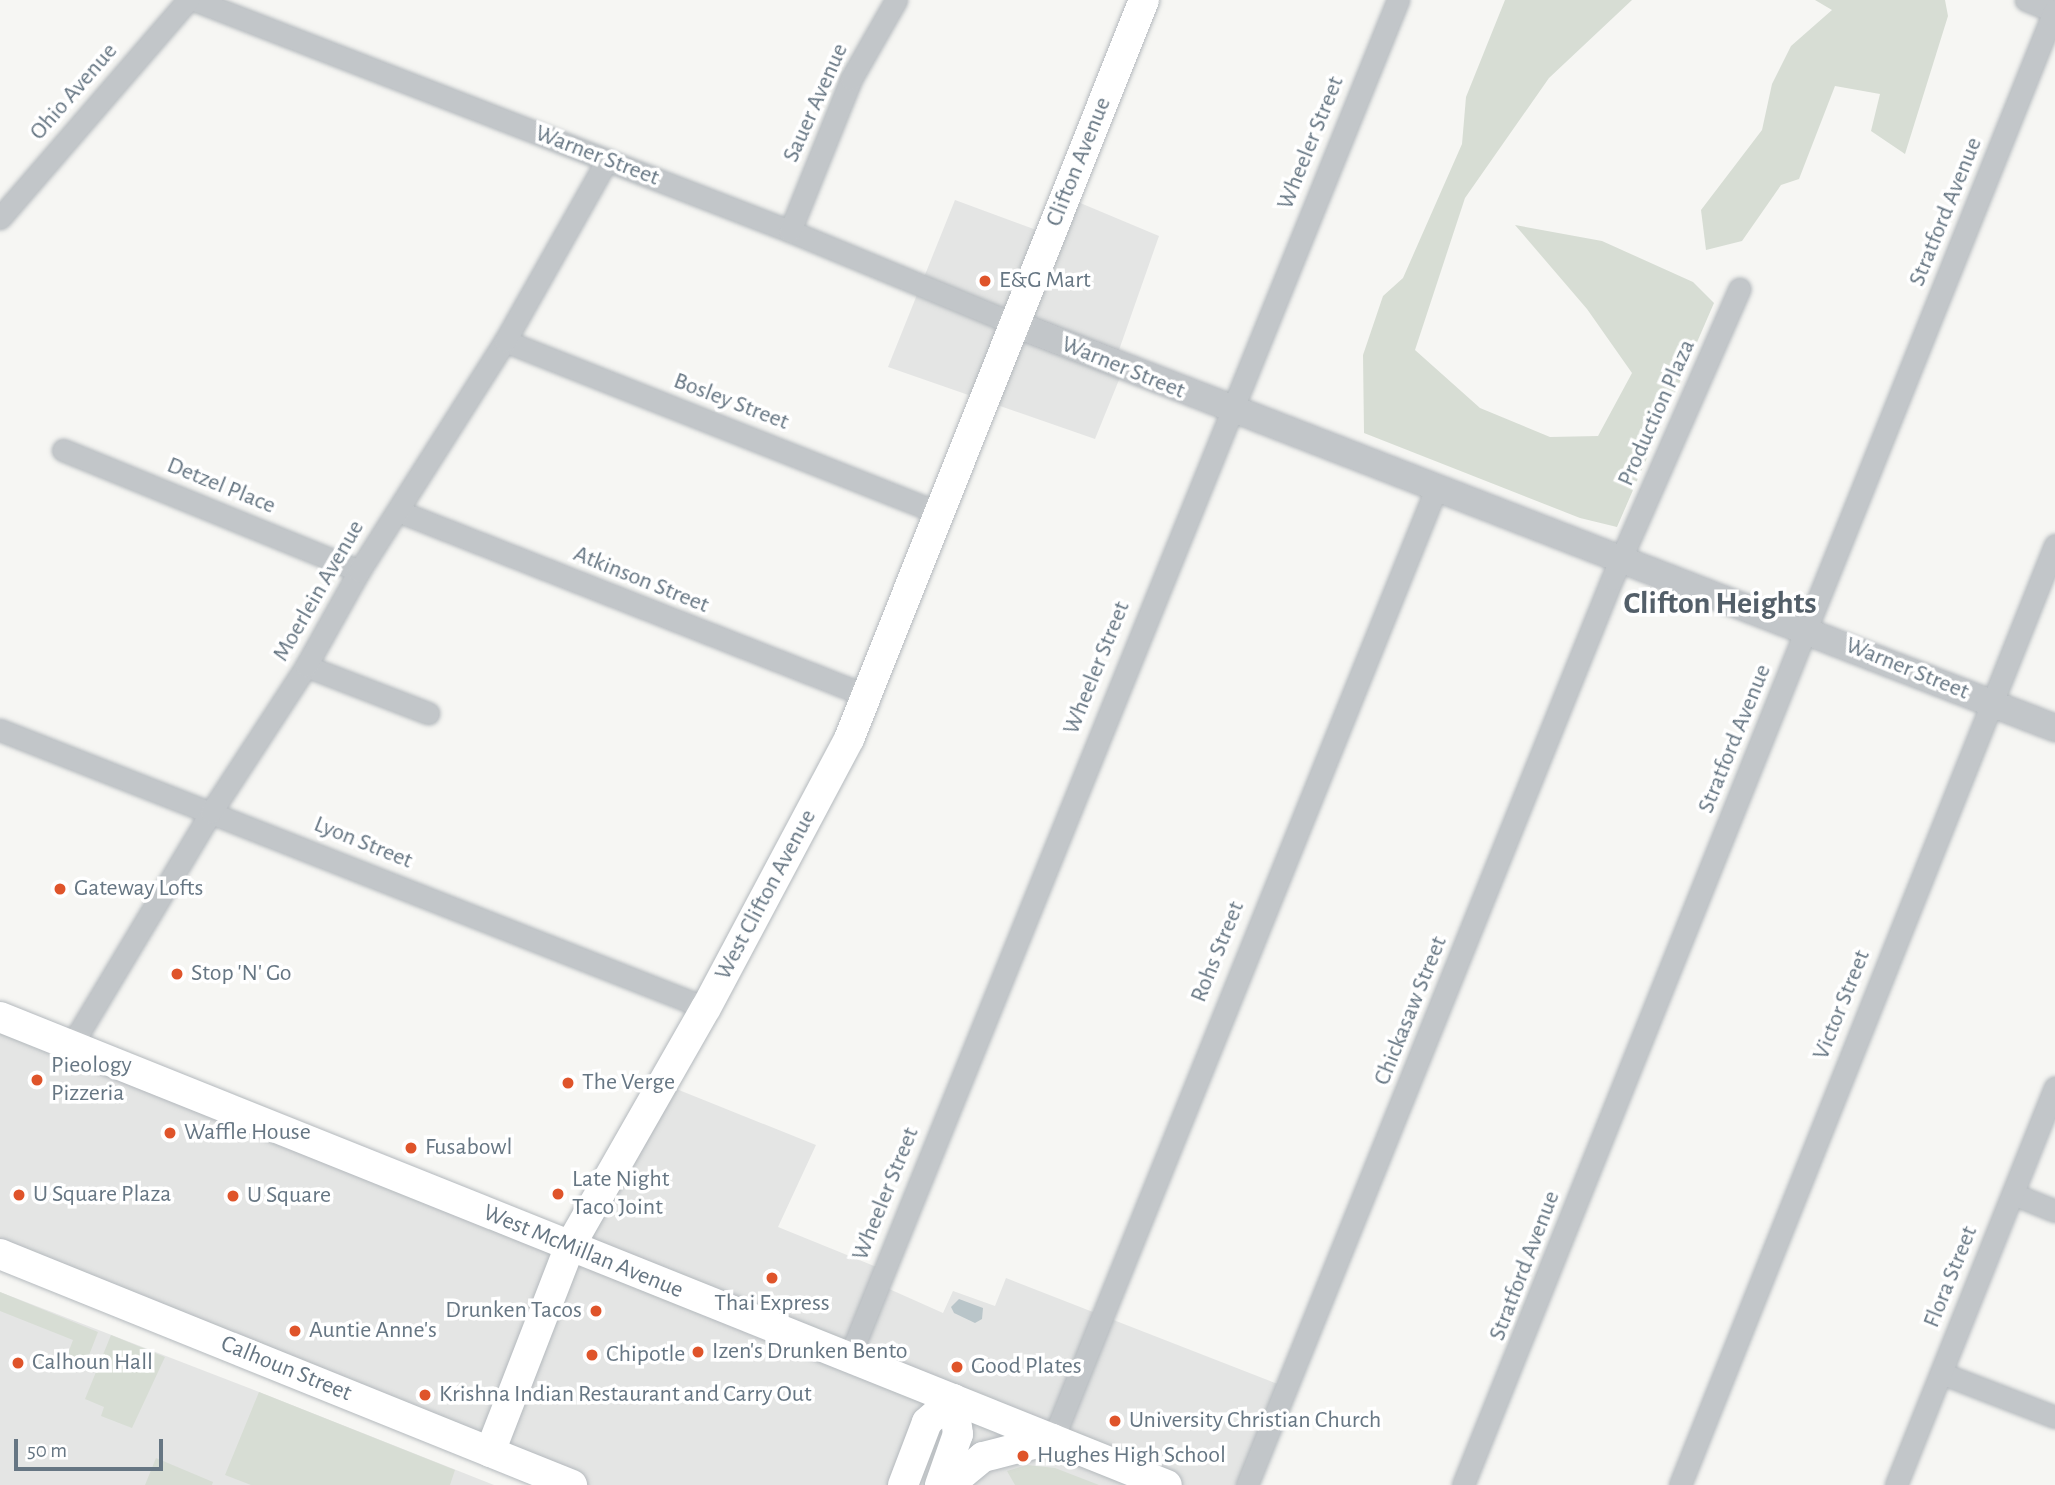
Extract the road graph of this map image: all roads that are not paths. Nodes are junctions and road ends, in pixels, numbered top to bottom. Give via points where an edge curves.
1 (188, 0) edge
2 (194, 0) edge
3 (896, 0) edge
4 (1144, 0) edge
5 (1398, 0) edge
6 (2026, 0) edge
7 (2055, 12) edge
8 (607, 160) junction
9 (0, 218) edge
10 (790, 230) junction
11 (1740, 289) dead end
12 (1015, 324) junction
13 (505, 341) junction
14 (1232, 407) junction
15 (62, 450) dead end
16 (1437, 486) junction
17 (398, 510) junction
18 (938, 512) junction
19 (2055, 545) edge
20 (1622, 557) junction
21 (359, 571) junction
22 (1807, 630) junction
23 (306, 666) junction
24 (865, 695) junction
25 (1991, 703) junction
26 (428, 713) dead end
27 (2055, 728) edge
28 (0, 730) edge
29 (211, 812) junction
30 (706, 1008) junction
31 (0, 1017) edge
32 (71, 1046) junction
33 (2055, 1088) edge
34 (2013, 1194) junction
35 (2055, 1211) edge
36 (570, 1246) junction
37 (0, 1254) edge
38 (849, 1358) junction
39 (1941, 1373) junction
40 (953, 1399) junction
41 (2055, 1417) edge
42 (1053, 1439) junction
43 (490, 1452) junction
44 (572, 1485) edge
45 (903, 1485) edge
46 (940, 1485) edge
47 (949, 1485) edge
48 (1167, 1485) edge
49 (1247, 1485) edge
50 (1463, 1485) edge
51 (1680, 1485) edge
52 (1896, 1485) edge

1 - 9 street, Ohio Avenue
2 - 8 street, Warner Street
3 - 10 street, Sauer Avenue via 851,79
4 - 12 main road, Clifton Avenue
5 - 14 street, Wheeler Street
6 - 7 street
7 - 22 street, Stratford Avenue
8 - 10 street, Warner Street
8 - 13 street, Moerlein Avenue
10 - 12 street, Warner Street
11 - 20 street, Production Plaza
12 - 14 street, Warner Street via 1193,397
12 - 18 main road, West Clifton Avenue
13 - 17 street, Moerlein Avenue
13 - 18 street, Bosley Street
14 - 16 street, Warner Street
14 - 38 street, Wheeler Street
15 - 21 street, Detzel Place
16 - 20 street, Warner Street
16 - 42 street, Rohs Street
17 - 21 street, Moerlein Avenue
17 - 24 street, Atkinson Street
18 - 24 main road, West Clifton Avenue
19 - 25 street, Victor Street
20 - 22 street, Warner Street
20 - 49 street, Chickasaw Street
21 - 23 street, Moerlein Avenue
22 - 25 street, Warner Street
22 - 50 street, Stratford Avenue
23 - 26 street
23 - 29 street, Moerlein Avenue
24 - 30 main road, West Clifton Avenue via 828,781
25 - 27 street, Warner Street
25 - 51 street, Victor Street
28 - 29 street, Lyon Street
29 - 30 street, Lyon Street
29 - 32 street, Moerlein Avenue
30 - 36 main road, West Clifton Avenue
31 - 32 main road, West McMillan Avenue
32 - 36 main road, West McMillan Avenue
33 - 34 street, Flora Street
34 - 35 street
34 - 39 street, Flora Street
36 - 38 main road, West McMillan Avenue
36 - 43 main road, West Clifton Avenue
37 - 43 main road, Calhoun Street
38 - 40 main road, West McMillan Avenue
39 - 41 street
39 - 52 street, Flora Street
40 - 42 main road, West McMillan Avenue
40 - 45 main road via 927,1422
40 - 46 main road via 958,1434
42 - 47 main road via 982,1457
42 - 48 main road, West McMillan Avenue
43 - 44 main road, Calhoun Street

